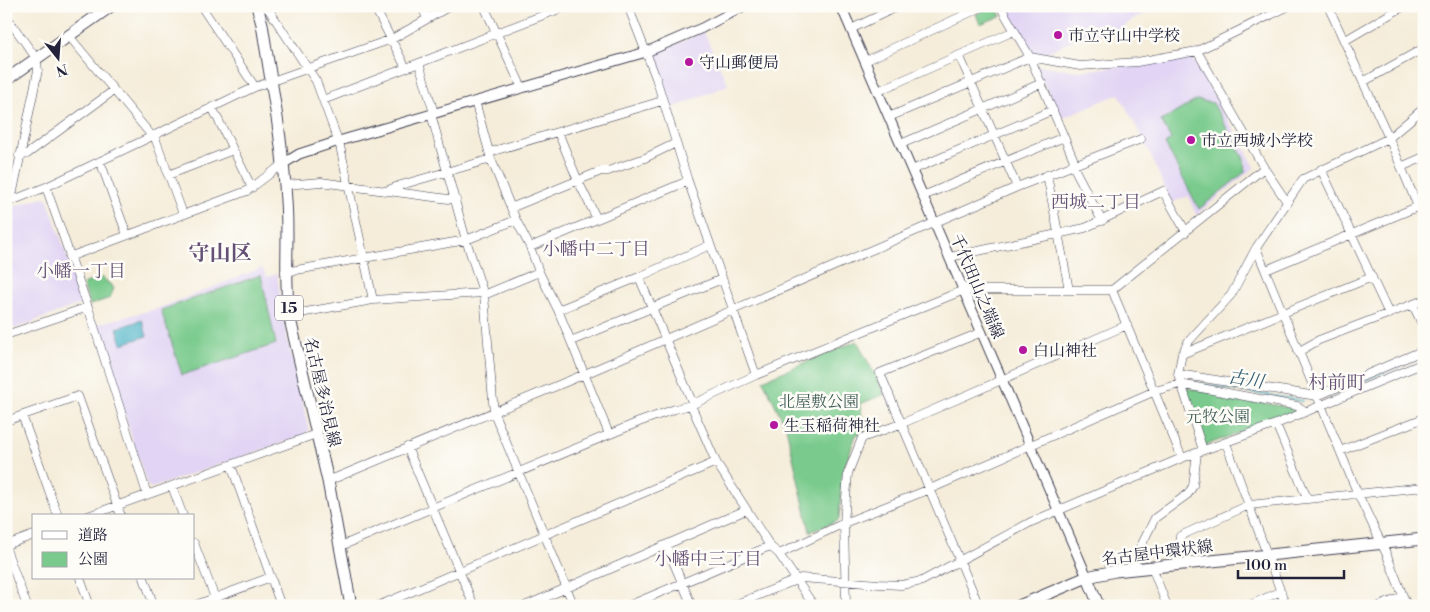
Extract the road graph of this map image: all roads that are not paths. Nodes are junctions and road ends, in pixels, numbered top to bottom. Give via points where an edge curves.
1 (111, 6) edge
2 (201, 6) edge
3 (257, 6) edge
4 (264, 6) edge
5 (374, 6) edge
6 (422, 6) edge
7 (450, 6) edge
8 (484, 6) edge
9 (566, 6) edge
10 (628, 6) edge
11 (744, 6) edge
12 (842, 6) edge
13 (899, 6) edge
14 (984, 6) edge
15 (1000, 6) edge
16 (1289, 6) edge
17 (1328, 6) edge
18 (1404, 6) edge
19 (6, 16) edge
20 (427, 19) junction
21 (851, 29) junction
22 (1014, 31) junction
23 (496, 33) junction
24 (68, 36) junction
25 (392, 39) junction
26 (1344, 41) junction
27 (1424, 48) edge
28 (1197, 51) junction
29 (646, 52) junction
30 (960, 57) junction
31 (1030, 57) junction
32 (36, 58) junction
33 (865, 61) junction
34 (419, 63) junction
35 (406, 68) junction
36 (308, 69) junction
37 (6, 80) edge
38 (270, 82) junction
39 (972, 82) junction
40 (1363, 82) junction
41 (1042, 83) junction
42 (255, 87) junction
43 (522, 88) junction
44 (114, 90) junction
45 (878, 91) junction
46 (323, 100) junction
47 (475, 101) junction
48 (662, 101) junction
49 (212, 107) junction
50 (983, 108) junction
51 (1424, 108) edge
52 (1053, 110) junction
53 (432, 113) junction
54 (889, 117) junction
55 (558, 132) junction
56 (152, 135) junction
57 (995, 135) junction
58 (1064, 137) junction
59 (1389, 138) junction
60 (1140, 139) dead end
61 (339, 141) junction
62 (676, 143) junction
63 (901, 144) junction
64 (233, 150) junction
65 (19, 156) junction
66 (491, 156) junction
67 (1424, 157) edge
68 (100, 161) junction
69 (1006, 161) junction
70 (282, 164) junction
71 (1074, 164) junction
72 (1401, 167) junction
73 (1264, 168) junction
74 (1321, 169) junction
75 (912, 170) junction
76 (446, 171) junction
77 (168, 175) junction
78 (1047, 175) junction
79 (578, 181) junction
80 (688, 181) junction
81 (285, 185) junction
82 (349, 186) junction
83 (46, 187) junction
84 (1016, 187) junction
85 (252, 188) junction
86 (386, 191) junction
87 (923, 196) junction
88 (456, 200) junction
89 (8, 202) edge
90 (1287, 202) junction
91 (1421, 205) edge
92 (513, 207) junction
93 (183, 214) junction
94 (597, 219) junction
95 (516, 220) junction
96 (1102, 221) junction
97 (1424, 221) edge
98 (935, 223) junction
99 (1186, 232) junction
100 (1058, 233) junction
101 (1351, 234) junction
102 (127, 235) junction
103 (466, 240) junction
104 (710, 245) junction
105 (530, 246) junction
106 (1256, 248) junction
107 (69, 257) junction
108 (950, 257) junction
109 (364, 258) junction
110 (1266, 270) junction
111 (285, 272) junction
112 (539, 272) junction
113 (639, 277) junction
114 (1372, 277) junction
115 (722, 279) junction
116 (964, 290) junction
117 (1069, 290) junction
118 (1112, 290) junction
119 (484, 294) junction
120 (373, 300) junction
121 (1424, 300) edge
122 (1413, 305) junction
123 (88, 307) junction
124 (652, 308) junction
125 (558, 310) junction
126 (734, 310) junction
127 (1283, 312) junction
128 (1389, 314) junction
129 (290, 315) junction
130 (1127, 326) junction
131 (1424, 328) edge
132 (982, 332) junction
133 (6, 334) edge
134 (666, 338) junction
135 (571, 341) junction
136 (1424, 350) edge
137 (1298, 352) junction
138 (1182, 354) junction
139 (1424, 363) edge
140 (585, 374) junction
141 (1178, 374) junction
142 (756, 375) junction
143 (1002, 379) junction
144 (1180, 384) junction
145 (1155, 391) junction
146 (1317, 396) junction
147 (692, 405) junction
148 (1321, 406) junction
149 (1305, 411) junction
150 (494, 412) junction
151 (22, 415) junction
152 (1424, 418) edge
153 (6, 421) edge
154 (902, 423) junction
155 (1276, 424) junction
156 (316, 434) junction
157 (610, 434) junction
158 (1226, 443) junction
159 (1031, 446) junction
160 (408, 448) junction
161 (1340, 451) junction
162 (1200, 452) junction
163 (1182, 458) junction
164 (716, 462) junction
165 (231, 465) junction
166 (518, 474) junction
167 (328, 481) junction
168 (172, 486) junction
169 (1424, 487) edge
170 (930, 489) junction
171 (1357, 492) junction
172 (147, 494) junction
173 (1307, 498) junction
174 (117, 505) junction
175 (1249, 505) junction
176 (433, 508) junction
177 (746, 510) junction
178 (1058, 510) junction
179 (57, 514) edge
180 (93, 514) edge
181 (120, 514) edge
182 (182, 514) edge
183 (844, 523) junction
184 (544, 535) junction
185 (32, 536) edge
186 (1424, 539) edge
187 (1380, 543) junction
188 (666, 544) junction
189 (195, 546) edge
190 (341, 546) junction
191 (770, 546) junction
192 (6, 547) edge
193 (779, 554) junction
194 (1266, 556) junction
195 (961, 561) junction
196 (1177, 565) junction
197 (1152, 567) junction
198 (1136, 569) junction
199 (460, 571) junction
200 (271, 577) junction
201 (1088, 577) junction
202 (796, 579) junction
203 (81, 580) edge
204 (145, 580) edge
205 (846, 582) junction
206 (682, 583) junction
207 (567, 588) junction
208 (1280, 592) junction
209 (1403, 597) junction
210 (216, 602) edge
211 (27, 606) edge
212 (90, 606) edge
213 (154, 606) edge
214 (193, 606) edge
215 (281, 606) edge
216 (351, 606) edge
217 (378, 606) edge
218 (474, 606) edge
219 (525, 606) edge
220 (574, 606) edge
221 (628, 606) edge
222 (692, 606) edge
223 (732, 606) edge
224 (814, 606) edge
225 (846, 606) edge
226 (979, 606) edge
227 (1019, 606) edge
228 (1099, 606) edge
229 (1167, 606) edge
230 (1248, 606) edge
231 (1286, 606) edge
232 (1379, 606) edge
233 (1407, 606) edge

1 - 24 main road
2 - 42 street
3 - 38 main road, 名古屋多治見線 / 15
4 - 36 street
5 - 25 street
6 - 20 street
7 - 20 street
8 - 23 street
9 - 23 street
10 - 29 street
11 - 29 street
12 - 21 street, 千代田山之端線
13 - 21 street
14 - 33 street
15 - 22 street
16 - 28 street
17 - 26 street
18 - 26 street
19 - 32 street
20 - 25 street
21 - 33 street, 千代田山之端線
22 - 30 street
22 - 31 street
23 - 34 street
23 - 43 street
24 - 32 main road
24 - 44 street
25 - 35 street
25 - 36 street
26 - 40 street
27 - 40 street
28 - 31 street via 1137,62 1080,66
28 - 73 street
29 - 43 street
29 - 48 street
30 - 39 street
30 - 45 street
31 - 39 street
31 - 41 street
32 - 37 main road
32 - 65 street via 38,70
33 - 45 street, 千代田山之端線
34 - 35 street
34 - 53 street
35 - 46 street
36 - 38 street
36 - 46 street
38 - 42 street
38 - 70 main road, 名古屋多治見線 / 15
39 - 50 street
39 - 54 street
40 - 59 street
41 - 50 street
41 - 52 street
42 - 49 street
43 - 47 street
44 - 56 street
44 - 65 street via 27,154
45 - 54 street, 千代田山之端線
46 - 61 street
47 - 53 street
47 - 66 street
48 - 55 street
48 - 62 street
49 - 56 street
49 - 64 street
50 - 57 street
50 - 63 street
51 - 59 street
52 - 57 street
52 - 58 street
53 - 61 street
53 - 76 street
54 - 63 street, 千代田山之端線
55 - 66 street
55 - 79 street
56 - 68 street
56 - 77 street
57 - 69 street
57 - 75 street
58 - 69 street
58 - 71 street
59 - 72 street
59 - 74 street
60 - 71 street
61 - 70 street via 299,154
61 - 82 street
62 - 79 street via 645,158
62 - 80 street
63 - 75 street, 千代田山之端線
64 - 77 street
64 - 85 street
65 - 89 street
66 - 76 street
66 - 92 street
67 - 72 street
68 - 83 street
68 - 102 street
69 - 84 street
69 - 87 street
70 - 81 main road, 名古屋多治見線 / 15
70 - 85 street
71 - 78 street
71 - 96 street
72 - 91 street
73 - 90 street
73 - 99 street
74 - 90 street via 1303,179
74 - 101 street
75 - 87 street, 千代田山之端線
76 - 86 street
76 - 88 street
77 - 93 street
78 - 84 street
78 - 100 street
79 - 92 street
79 - 94 street
80 - 94 street
80 - 104 street
81 - 82 street via 321,182
81 - 111 main road, 名古屋多治見線 / 15
82 - 86 street
82 - 109 street
83 - 89 street
83 - 107 street
84 - 98 street
85 - 93 street
86 - 88 street
87 - 98 street, 千代田山之端線
88 - 103 street
90 - 106 street
91 - 97 street
91 - 101 street
92 - 95 street
93 - 102 street
94 - 105 street
95 - 103 street
95 - 105 street
96 - 99 street via 1163,191
96 - 100 street
98 - 108 street, 千代田山之端線
98 - 126 street
99 - 118 street
100 - 108 street
100 - 117 street
101 - 110 street
101 - 114 street
102 - 107 street
103 - 109 street
103 - 119 street
104 - 113 street
104 - 115 street
105 - 112 street
106 - 110 street
106 - 138 street via 1231,295 1188,342
107 - 123 street
108 - 116 street, 千代田山之端線
109 - 111 street
109 - 120 street
110 - 127 street
111 - 129 main road, 名古屋多治見線 / 15
112 - 119 street
112 - 125 street
113 - 124 street
113 - 125 street
114 - 127 street
114 - 128 street
115 - 124 street
115 - 126 street
116 - 117 street
116 - 132 street, 千代田山之端線
116 - 142 street
117 - 118 street
118 - 130 street
119 - 120 street
119 - 150 street
120 - 129 street
121 - 122 street
122 - 128 street
122 - 131 street
123 - 133 street
123 - 172 street
124 - 134 street
124 - 135 street
125 - 135 street
126 - 134 street
126 - 142 street
127 - 137 street
127 - 138 street
128 - 137 street via 1319,340
129 - 156 main road, 名古屋多治見線 / 15
130 - 143 street
130 - 145 street
132 - 143 street, 千代田山之端線
132 - 154 street via 880,373
134 - 140 street
134 - 147 street
135 - 140 street
136 - 146 street
137 - 146 street
138 - 141 street
139 - 148 street
140 - 150 street
140 - 157 street
141 - 144 street
141 - 146 street
142 - 147 street
143 - 154 street
143 - 159 street, 千代田山之端線
144 - 145 street
144 - 149 street via 1297,406
144 - 162 street
145 - 159 street
145 - 163 street
146 - 148 street
147 - 157 street via 675,408
147 - 164 street
148 - 149 street
148 - 161 street
149 - 155 street
150 - 160 street
150 - 166 street
151 - 153 street
151 - 174 street via 78,396
151 - 179 street
152 - 161 street
154 - 170 street
154 - 183 street via 862,438 848,473
155 - 158 street
155 - 173 street
156 - 165 street
156 - 167 main road, 名古屋多治見線 / 15
157 - 166 street
158 - 162 street
158 - 175 street
159 - 170 street
159 - 178 street, 千代田山之端線
160 - 167 street
160 - 176 street
161 - 171 street
162 - 163 street
162 - 198 street via 1188,494 1155,518 1135,558
163 - 178 street
164 - 177 street
164 - 184 street
165 - 168 street
165 - 200 street
166 - 176 street
166 - 184 street
167 - 190 main road, 名古屋多治見線 / 15
168 - 172 street
168 - 182 street
169 - 171 street
170 - 183 street
170 - 195 street
171 - 173 street
171 - 187 street
172 - 174 street
173 - 175 street
174 - 180 street
174 - 181 street
175 - 194 street
175 - 196 street via 1180,536
176 - 190 street
176 - 199 street
177 - 188 street
177 - 191 street
178 - 195 street
178 - 201 street, 千代田山之端線
183 - 193 street
183 - 205 street
184 - 199 street
184 - 207 street
185 - 192 street
186 - 187 main road, 名古屋中環状線
187 - 194 main road, 名古屋中環状線
187 - 209 street
188 - 206 street
188 - 207 street
189 - 210 street
190 - 216 main road, 名古屋多治見線 / 15
191 - 193 street
191 - 206 street
192 - 211 street
193 - 202 street
194 - 196 main road, 名古屋中環状線
194 - 208 street
195 - 205 street via 915,582
195 - 226 street
196 - 197 main road, 名古屋中環状線
197 - 198 main road, 名古屋中環状線
197 - 229 street
198 - 201 main road, 名古屋中環状線
199 - 217 street
199 - 218 street
200 - 210 street
200 - 215 street
201 - 227 main road, 名古屋中環状線
201 - 228 main road
202 - 205 street
202 - 223 street
202 - 224 street
203 - 212 street
204 - 213 street
205 - 225 street
206 - 221 street
206 - 222 street
207 - 219 street
207 - 220 street
208 - 230 street
208 - 231 street
209 - 232 street
209 - 233 street
210 - 214 street

